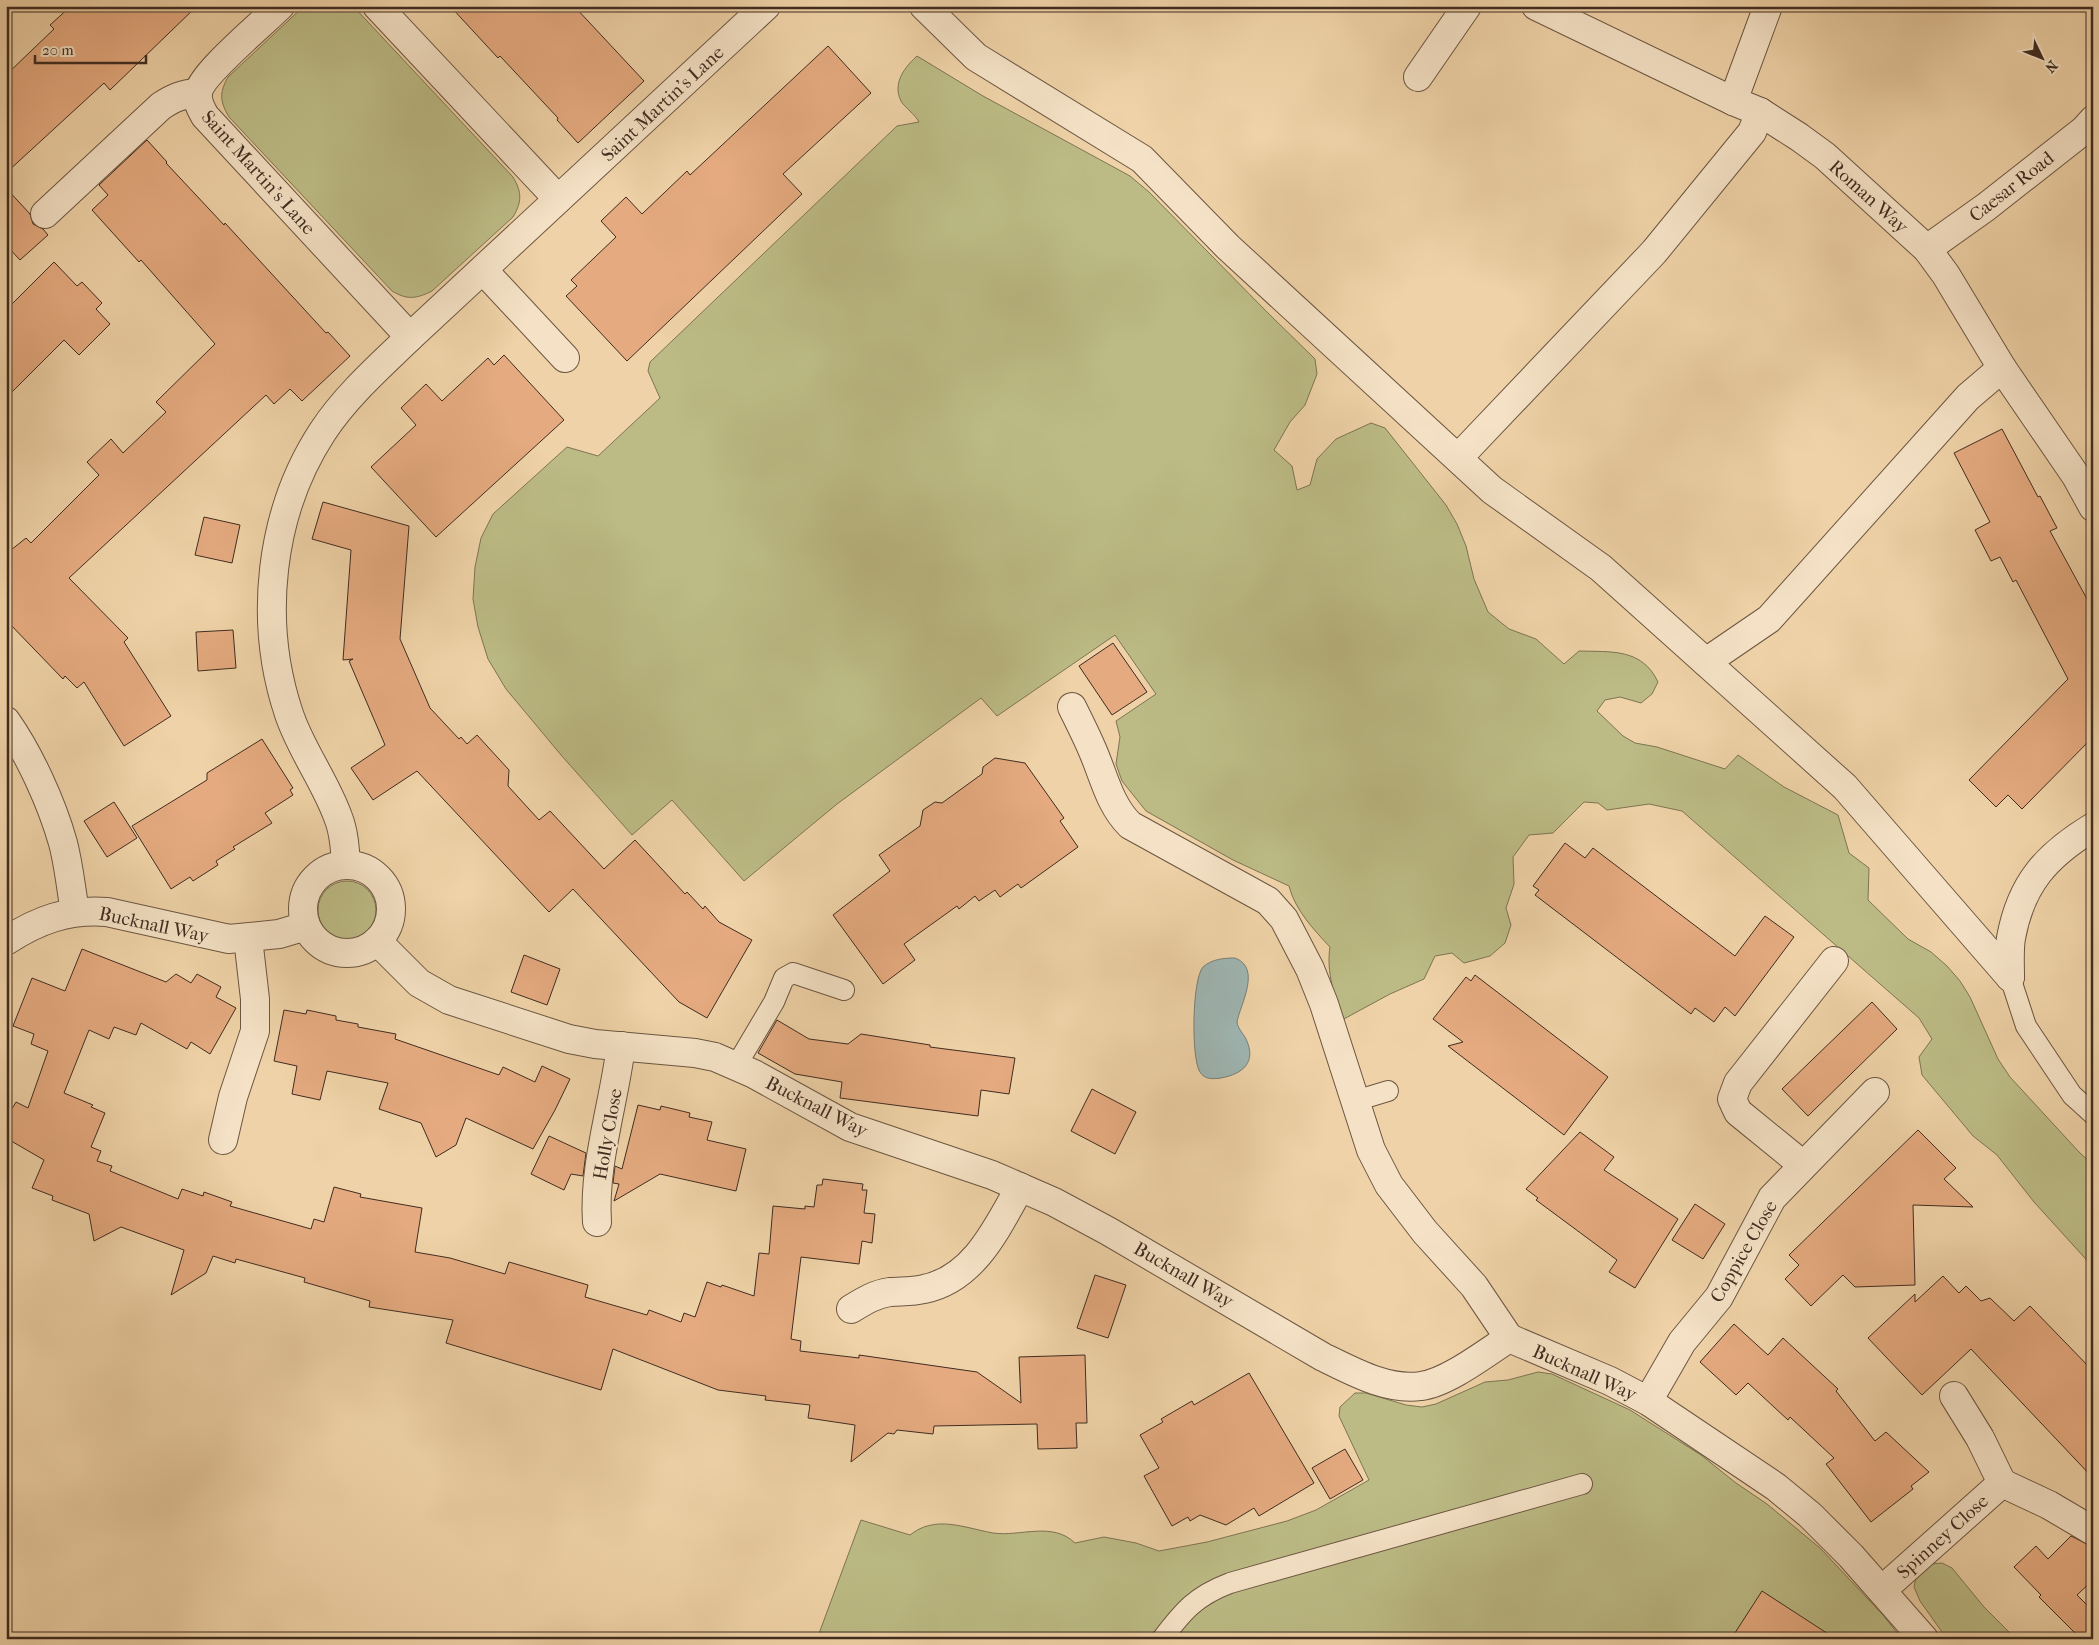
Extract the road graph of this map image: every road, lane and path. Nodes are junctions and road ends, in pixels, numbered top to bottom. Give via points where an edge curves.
1 (280, 6) edge
2 (377, 6) edge
3 (766, 6) edge
4 (924, 6) edge
5 (1467, 6) edge
6 (1536, 6) edge
7 (1768, 6) edge
8 (1418, 77) dead end
9 (198, 93) junction
10 (1733, 101) junction
11 (1760, 112) junction
12 (2093, 120) edge
13 (558, 199) junction
14 (45, 214) dead end
15 (1927, 249) junction
16 (484, 270) junction
17 (410, 337) junction
18 (565, 358) dead end
19 (2002, 368) junction
20 (1458, 458) junction
21 (2084, 471) edge
22 (2093, 508) edge
23 (1706, 662) junction
24 (1072, 708) dead end
25 (6, 722) edge
26 (2093, 827) edge
27 (346, 865) junction
28 (75, 912) junction
29 (306, 926) junction
30 (248, 938) junction
31 (6, 940) edge
32 (377, 941) junction
33 (1834, 961) dead end
34 (2010, 977) junction
35 (844, 990) dead end
36 (621, 1046) junction
37 (736, 1066) junction
38 (1388, 1090) dead end
39 (1875, 1092) dead end
40 (1355, 1101) junction
41 (2093, 1114) edge
42 (223, 1140) dead end
43 (1803, 1165) junction
44 (1020, 1187) junction
45 (597, 1222) dead end
46 (851, 1309) dead end
47 (1509, 1338) junction
48 (1954, 1396) dead end
49 (1648, 1401) junction
50 (2002, 1482) junction
51 (1582, 1484) dead end
52 (2093, 1531) edge
53 (1882, 1590) junction
54 (1162, 1639) edge
55 (1924, 1639) edge

1 - 9 street, Saint Martin's Lane via 212,71
2 - 13 street
3 - 13 street, Saint Martin's Lane
4 - 20 street via 976,57 1142,160 1228,247
5 - 8 street
6 - 10 street, Roman Way
7 - 10 street
9 - 14 street via 183,94 161,106
9 - 17 street, Saint Martin's Lane via 205,116
10 - 11 street, Roman Way
11 - 15 street, Roman Way via 1824,156
11 - 20 street via 1752,132 1654,252
12 - 15 street, Caesar Road via 1986,207
13 - 16 street, Saint Martin's Lane
15 - 19 street, Roman Way
16 - 17 street, Saint Martin's Lane
16 - 18 street
17 - 27 street, Saint Martin's Lane via 355,391 311,451 288,506 279,535 274,570 273,629 281,688 298,736 339,818
19 - 21 street, Roman Way
19 - 23 street via 1968,397 1769,618
20 - 23 street via 1492,490 1601,568
21 - 22 street, Roman Way
23 - 34 street via 1845,787
24 - 40 street via 1109,795 1130,825 1277,908 1310,969
25 - 28 street via 36,776 56,823
26 - 34 street via 2060,848 2034,877 2018,908 2011,940
27 - 29 street via 328,869 308,887 303,913
27 - 32 street via 367,870 379,879 387,892 389,922
28 - 30 street, Bucknall Way via 107,912 211,936
28 - 31 street, Bucknall Way via 37,923
29 - 30 street, Bucknall Way
29 - 32 street via 315,940 341,953 357,952
30 - 42 street via 255,1031 233,1097
32 - 36 street, Bucknall Way via 419,983 449,1000 569,1039
33 - 43 street via 1738,1083 1732,1099 1738,1112
34 - 41 lane via 2026,1026 2072,1095
35 - 37 lane via 788,974
36 - 37 street, Bucknall Way via 695,1053
36 - 45 street, Holly Close via 597,1189
37 - 44 street, Bucknall Way via 850,1127 963,1164
38 - 40 lane
39 - 43 street, Coppice Close
40 - 47 street via 1371,1150 1389,1185 1420,1226 1474,1286
43 - 49 street, Coppice Close via 1772,1198 1719,1297 1682,1342
44 - 46 street via 989,1241 964,1269 932,1287 878,1295
44 - 47 street, Bucknall Way via 1108,1231 1323,1357 1385,1383 1422,1386 1438,1381
47 - 49 street, Bucknall Way via 1610,1380
48 - 50 street, Spinney Close
49 - 53 street, Bucknall Way via 1792,1500
50 - 52 street, Spinney Close
50 - 53 street, Spinney Close
51 - 54 lane via 1230,1583 1197,1598
53 - 55 street, Bucknall Way

